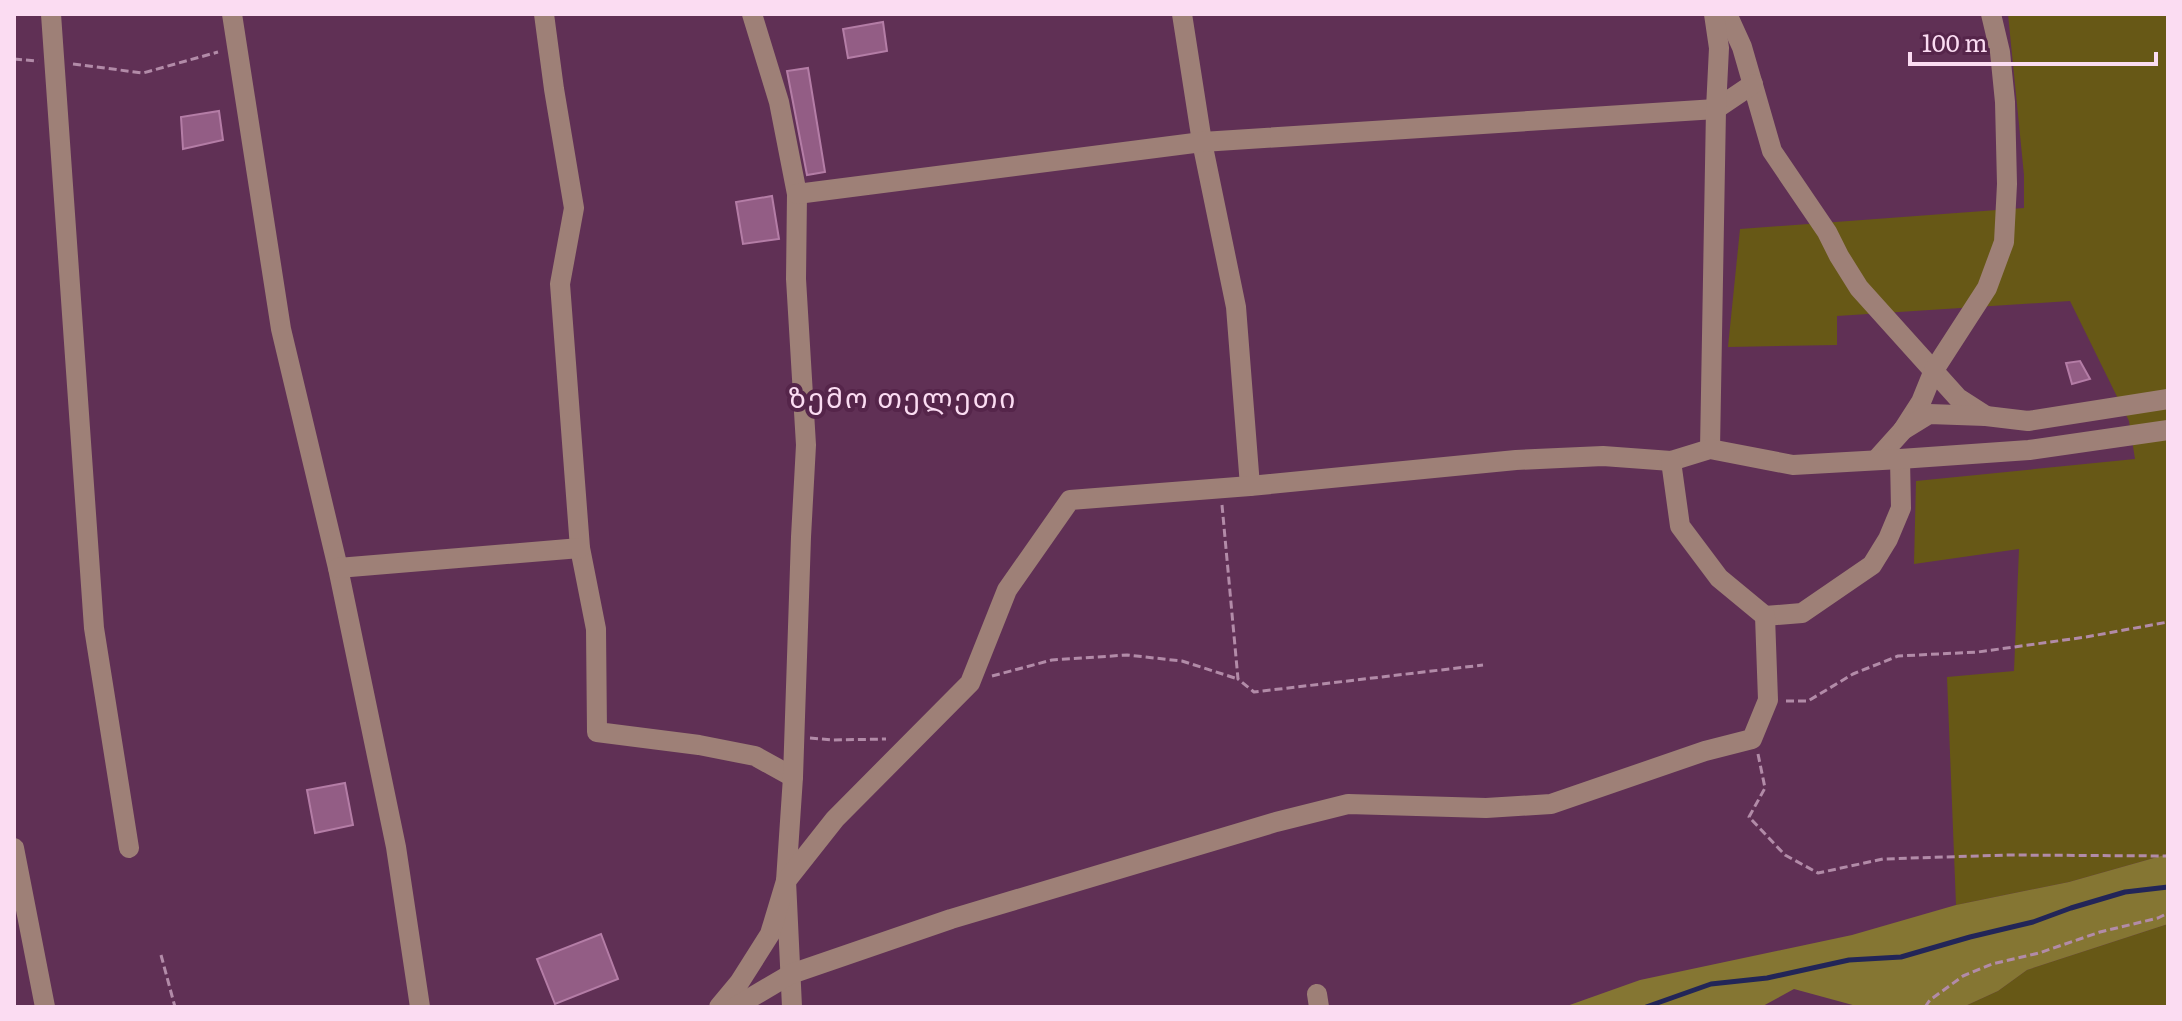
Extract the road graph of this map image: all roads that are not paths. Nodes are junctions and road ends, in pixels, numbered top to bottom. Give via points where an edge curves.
1 (51, 14) edge
2 (232, 14) edge
3 (544, 14) edge
4 (752, 14) edge
5 (1182, 14) edge
6 (1714, 14) edge
7 (1727, 14) edge
8 (1991, 14) edge
9 (1753, 84) junction
10 (1716, 109) junction
11 (1202, 142) junction
12 (797, 194) junction
13 (1934, 370) junction
14 (2168, 399) edge
15 (1986, 416) junction
16 (1903, 430) junction
17 (2168, 430) edge
18 (1710, 449) junction
19 (1900, 459) junction
20 (1876, 460) junction
21 (1671, 461) junction
22 (1250, 486) junction
23 (580, 548) junction
24 (338, 568) junction
25 (1765, 616) junction
26 (793, 777) junction
27 (14, 848) edge
28 (129, 848) dead end
29 (786, 881) junction
30 (757, 955) junction
31 (791, 974) junction
32 (45, 1007) edge
33 (420, 1007) edge
34 (719, 1007) edge
35 (735, 1007) edge
36 (792, 1007) edge

1 - 28 street via 94,628
2 - 24 street via 281,329
3 - 23 street via 574,208 560,284
4 - 12 street via 779,102
5 - 11 street
6 - 10 street via 1719,48
7 - 9 street
8 - 13 street via 2005,102 2004,242 1987,288
9 - 10 street
9 - 13 street via 1772,151 1859,288
10 - 11 street
10 - 18 street
11 - 12 street
11 - 22 street via 1236,307
12 - 26 street via 796,279 806,445
13 - 15 street via 1958,398
13 - 16 street
14 - 15 street via 2028,421
15 - 16 street via 1929,414
16 - 20 street
17 - 19 street via 2029,450
18 - 20 street via 1793,465
18 - 21 street
19 - 20 street
19 - 25 street via 1901,508 1872,565 1802,613
21 - 22 street via 1603,456 1516,460
21 - 25 street via 1680,526 1719,578
22 - 29 street via 1070,500 1007,590 970,683 835,819
23 - 24 street
23 - 26 street via 596,629 597,732 755,756
24 - 33 street via 396,847
25 - 31 street via 1768,700 1752,739 1551,804 1348,804 951,919
26 - 29 street
27 - 32 street
29 - 30 street via 770,934
29 - 31 street
30 - 31 street
30 - 34 street
31 - 35 street
31 - 36 street

